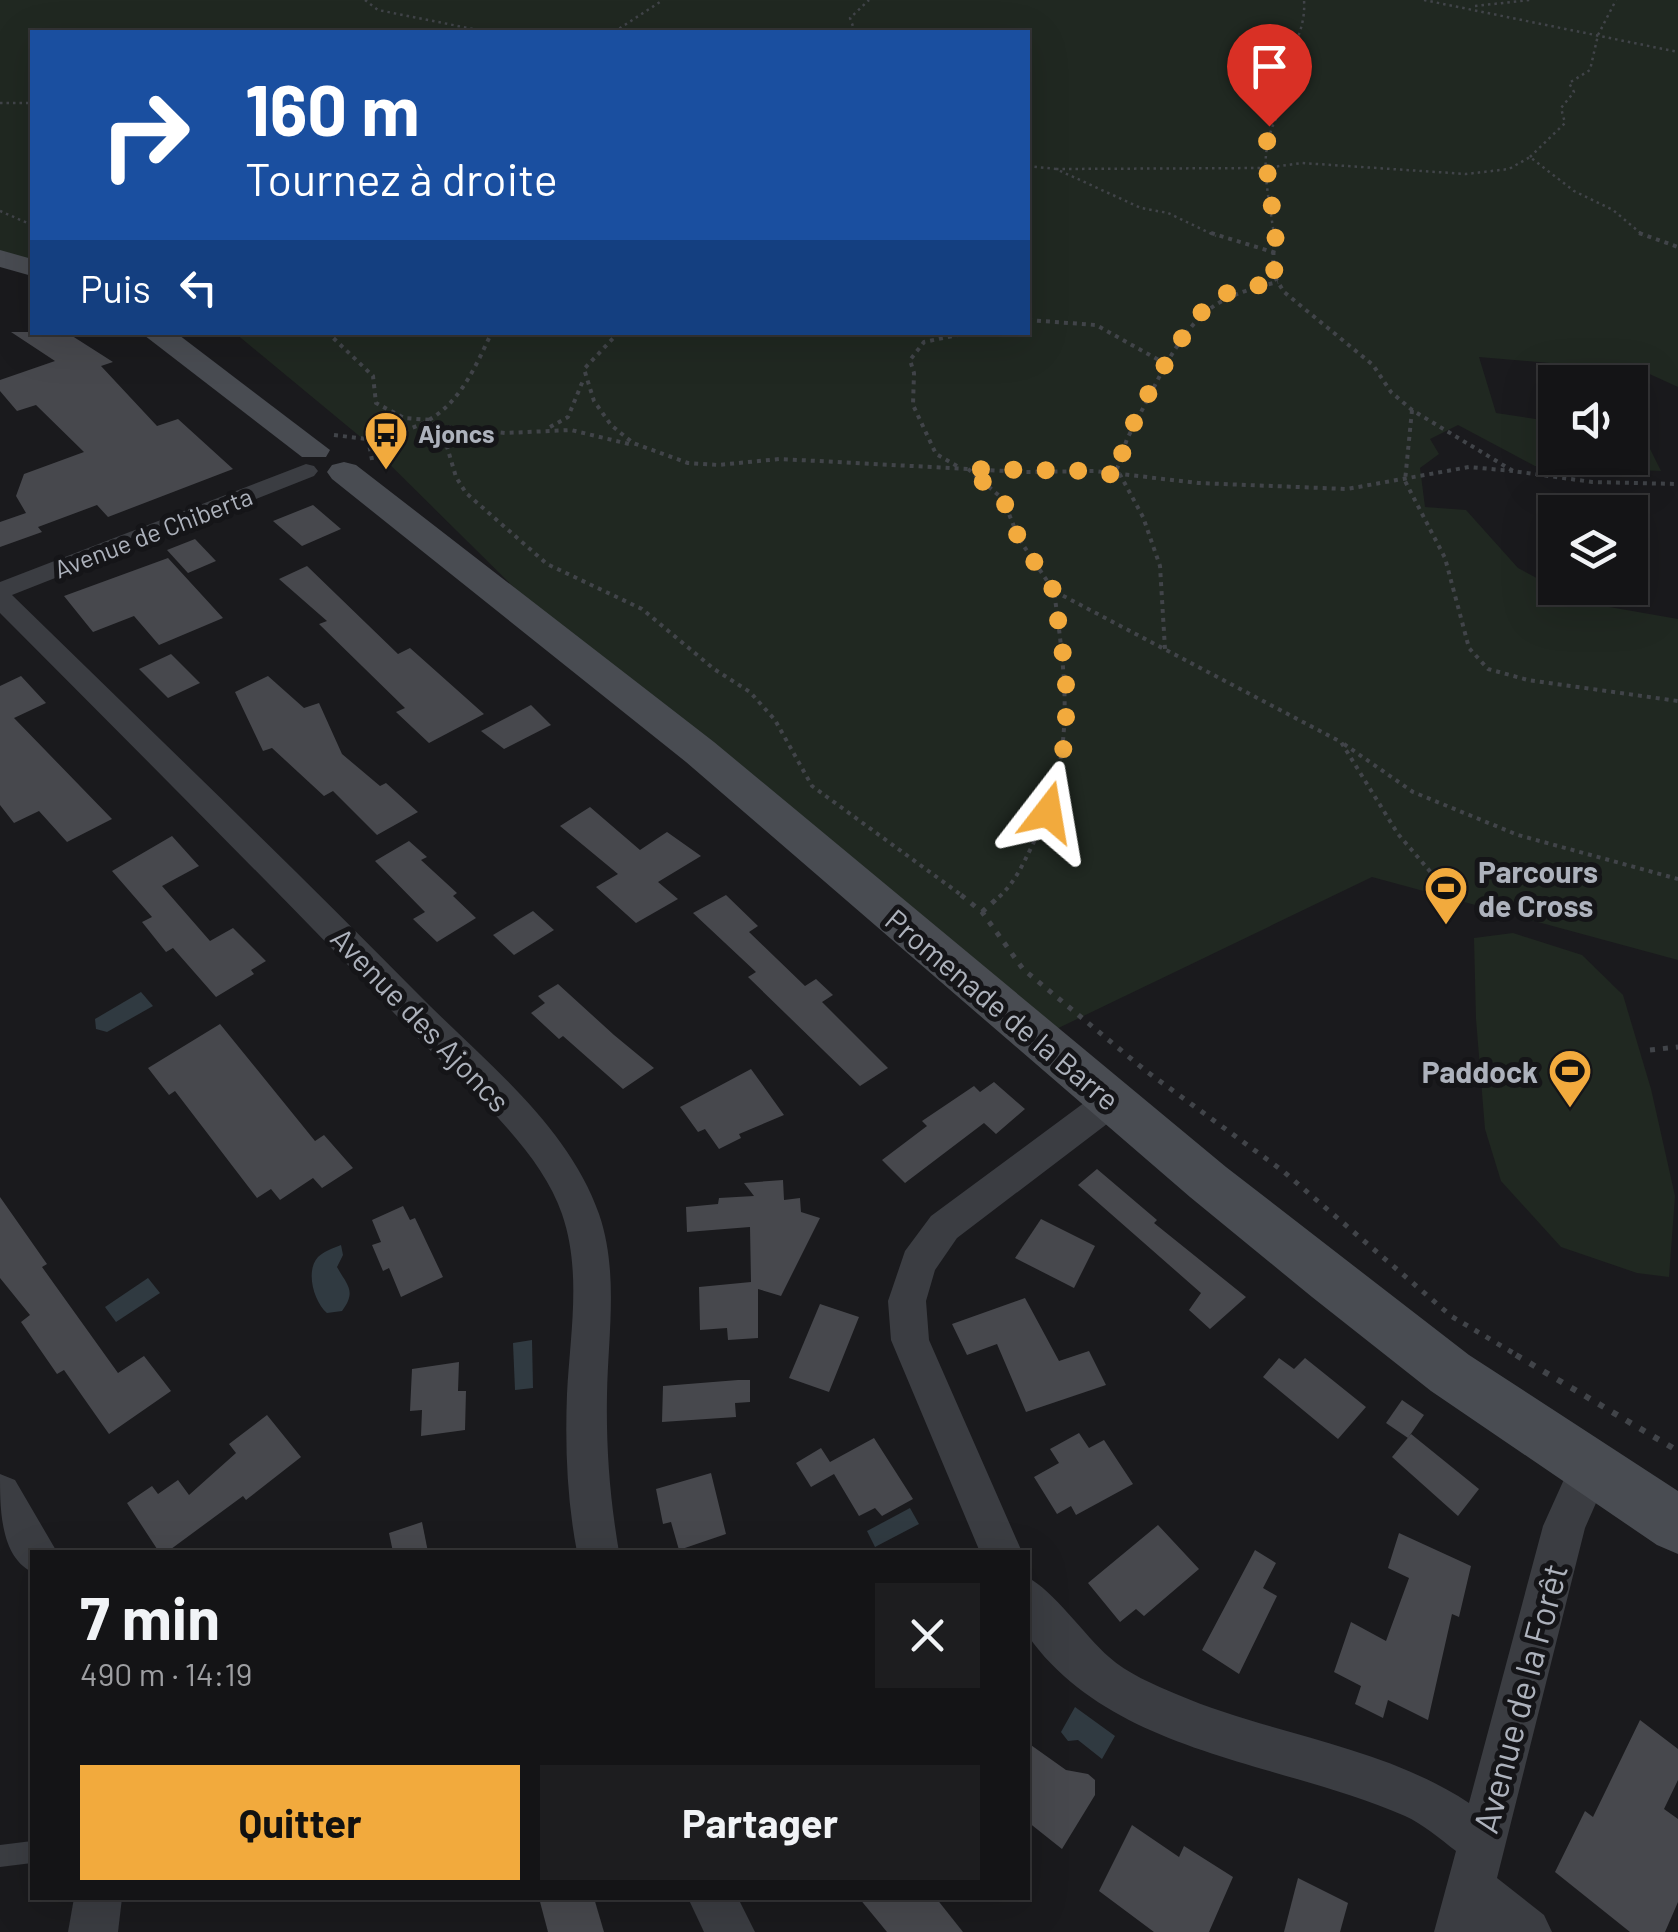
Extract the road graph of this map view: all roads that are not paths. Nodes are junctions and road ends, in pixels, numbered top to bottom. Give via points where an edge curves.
1 (0, 258) edge
2 (30, 267) edge
3 (159, 335) edge
4 (337, 458) junction
5 (0, 595) edge
6 (1112, 1100) junction
7 (1590, 1468) junction
8 (0, 1494) edge
9 (1678, 1525) edge
10 (35, 1550) edge
11 (598, 1550) edge
12 (1000, 1550) edge
13 (1030, 1603) edge
14 (1482, 1840) junction
15 (30, 1852) edge
16 (0, 1856) edge
17 (98, 1900) edge
18 (713, 1900) edge
19 (1464, 1910) edge
20 (94, 1932) edge
21 (730, 1932) edge
22 (1526, 1932) edge

1 - 2 main road
3 - 4 main road, Promenade de la Barre
4 - 5 street, Avenue de Chiberta
4 - 6 main road, Promenade de la Barre via 700,752
5 - 11 street, Avenue des Ajoncs via 376,972 560,1169 580,1215 593,1275 588,1502
6 - 7 main road, Promenade de la Barre via 1435,1362
6 - 12 street via 944,1227 918,1263 907,1301 910,1340
7 - 9 main road, Promenade de la Barre
7 - 14 street, Avenue de la Forêt via 1564,1526
8 - 10 street
13 - 14 street via 1097,1677 1168,1714 1420,1798
14 - 19 street, Avenue de la Forêt
15 - 16 lane
17 - 20 street
18 - 21 street
19 - 22 street

